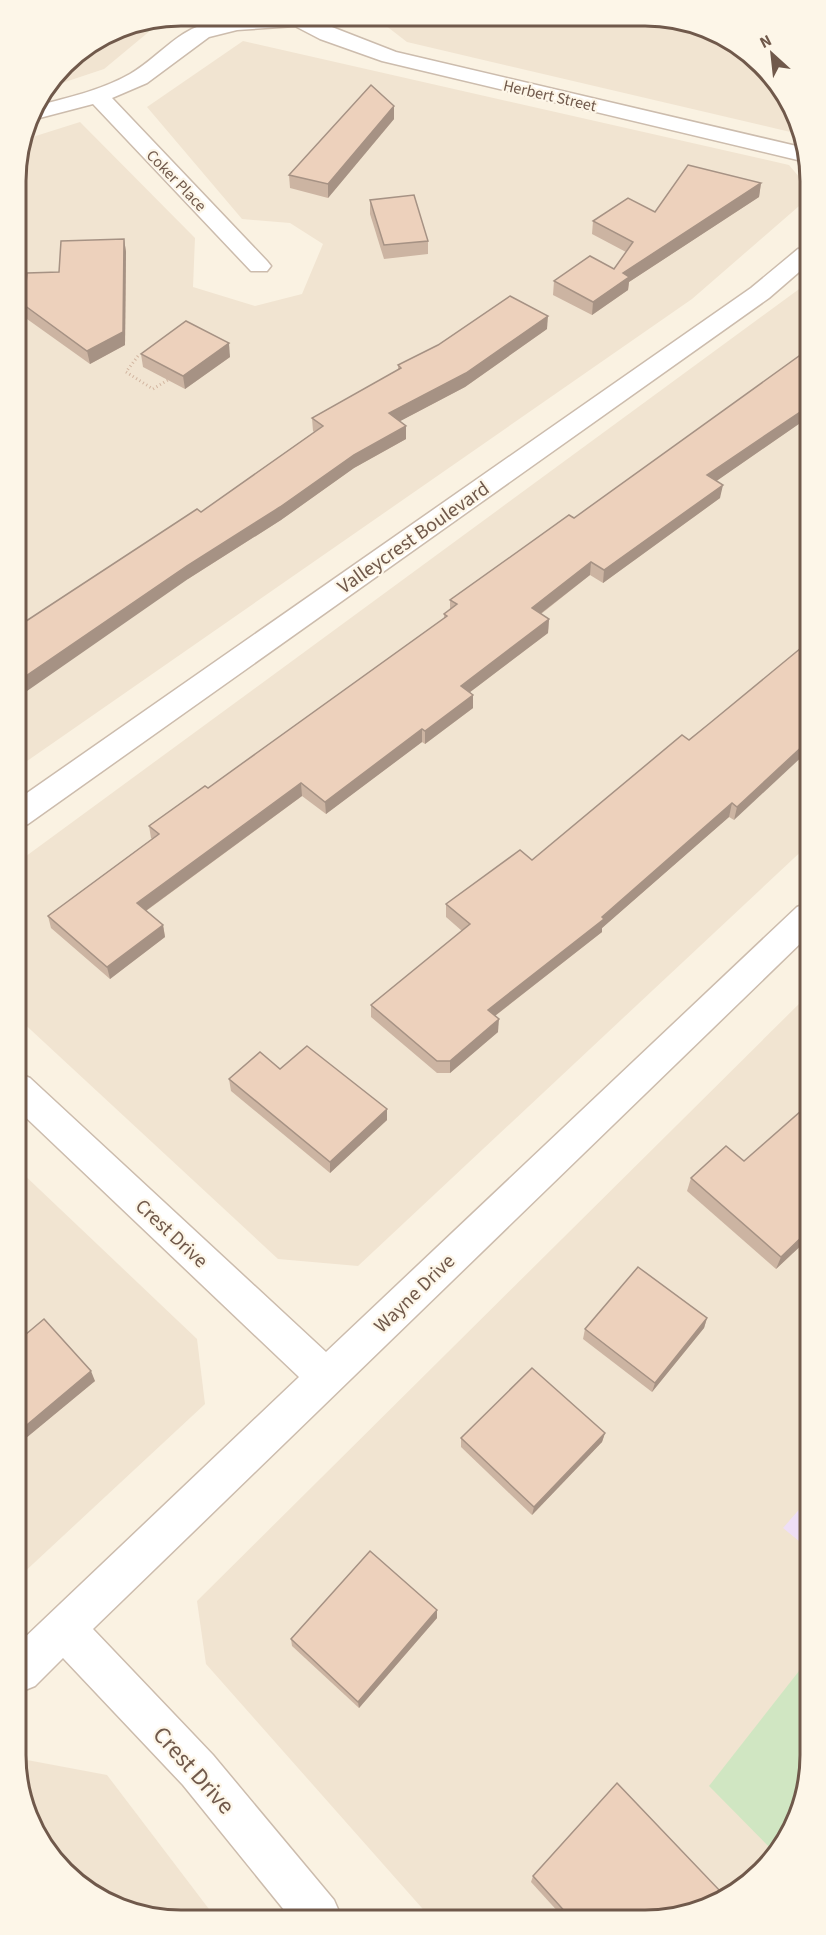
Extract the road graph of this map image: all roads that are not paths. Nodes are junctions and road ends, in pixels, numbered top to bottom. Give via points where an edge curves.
1 (223, 26) edge
2 (317, 26) edge
3 (96, 94) junction
4 (41, 111) edge
5 (798, 153) edge
6 (800, 259) edge
7 (259, 266) dead end
8 (26, 810) edge
9 (800, 924) edge
10 (26, 1096) edge
11 (326, 1377) junction
12 (64, 1629) junction
13 (26, 1665) edge
14 (313, 1910) edge

1 - 3 street via 194,36 159,67 135,81
2 - 5 street, Herbert Street via 327,35 389,57
3 - 4 street
3 - 7 street, Coker Place
6 - 8 street, Valleycrest Boulevard via 745,304
9 - 11 street, Wayne Drive
10 - 11 street, Crest Drive
11 - 12 street, Wayne Drive
12 - 13 street, Wayne Drive
12 - 14 street, Crest Drive via 198,1770

